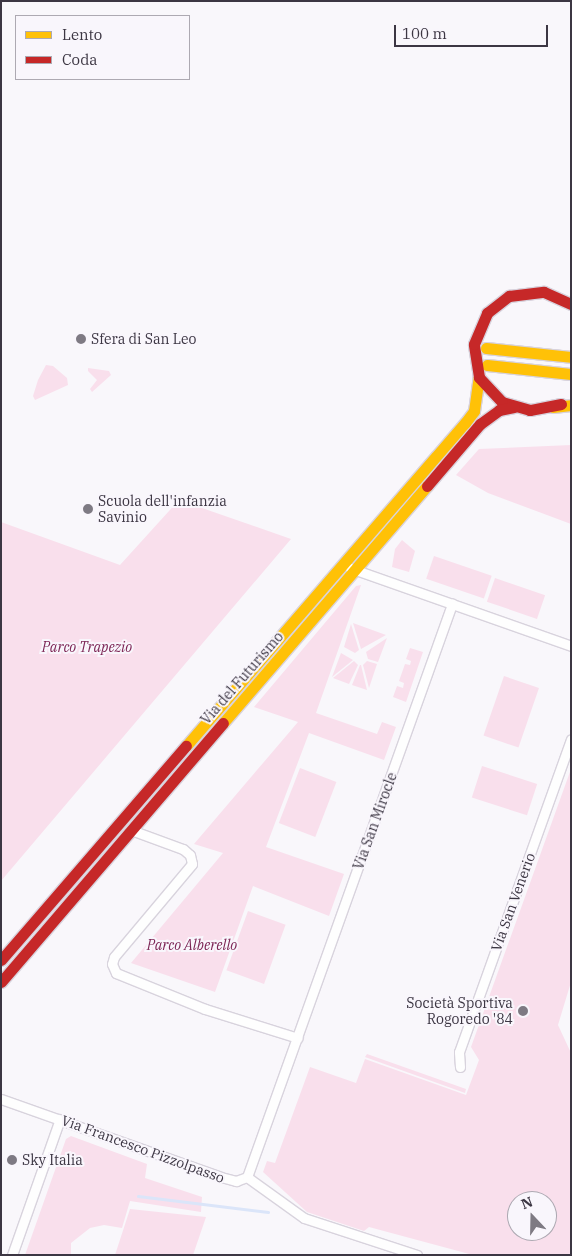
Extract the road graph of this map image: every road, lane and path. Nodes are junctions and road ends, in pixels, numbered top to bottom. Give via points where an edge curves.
1 (571, 288) edge
2 (558, 296) junction
3 (571, 304) edge
4 (571, 346) edge
5 (486, 348) dead end
6 (507, 350) junction
7 (571, 357) edge
8 (487, 365) dead end
9 (542, 371) junction
10 (571, 374) edge
11 (478, 375) junction
12 (571, 384) edge
13 (571, 397) edge
14 (571, 405) edge
15 (553, 407) junction
16 (514, 408) junction
17 (340, 564) junction
18 (356, 570) junction
19 (452, 604) junction
20 (571, 646) edge
21 (571, 739) edge
22 (131, 830) junction
23 (1, 960) edge
24 (1, 982) edge
25 (298, 1038) junction
26 (460, 1067) dead end
27 (1, 1099) edge
28 (60, 1119) junction
29 (246, 1176) junction
30 (12, 1255) edge
31 (417, 1255) edge

1 - 2 main road
2 - 3 main road
2 - 11 main road, Via del Futurismo via 537,291 509,296 486,313 476,332 473,356
4 - 6 main road via 538,344
5 - 6 main road
6 - 7 main road
8 - 9 main road
9 - 10 main road
9 - 12 main road
11 - 16 main road via 491,393
11 - 17 main road, Via del Futurismo via 477,401 465,423
13 - 15 main road
14 - 15 main road
15 - 16 main road
16 - 18 main road, Via del Futurismo via 499,410 480,424
17 - 18 street
17 - 23 main road, Via del Futurismo
18 - 19 street
18 - 22 main road, Via del Futurismo
19 - 20 street
19 - 25 street, Via San Mirocle
21 - 26 street, Via San Venerio via 459,1052
22 - 24 main road, Via del Futurismo
22 - 25 street via 185,850 192,864 114,956 112,964 116,973 204,1009
25 - 29 street, Via San Mirocle
27 - 28 street, Via Francesco Pizzolpasso
28 - 29 street, Via Francesco Pizzolpasso via 221,1177 236,1181
28 - 30 street
29 - 31 street, Via Francesco Pizzolpasso via 304,1218

